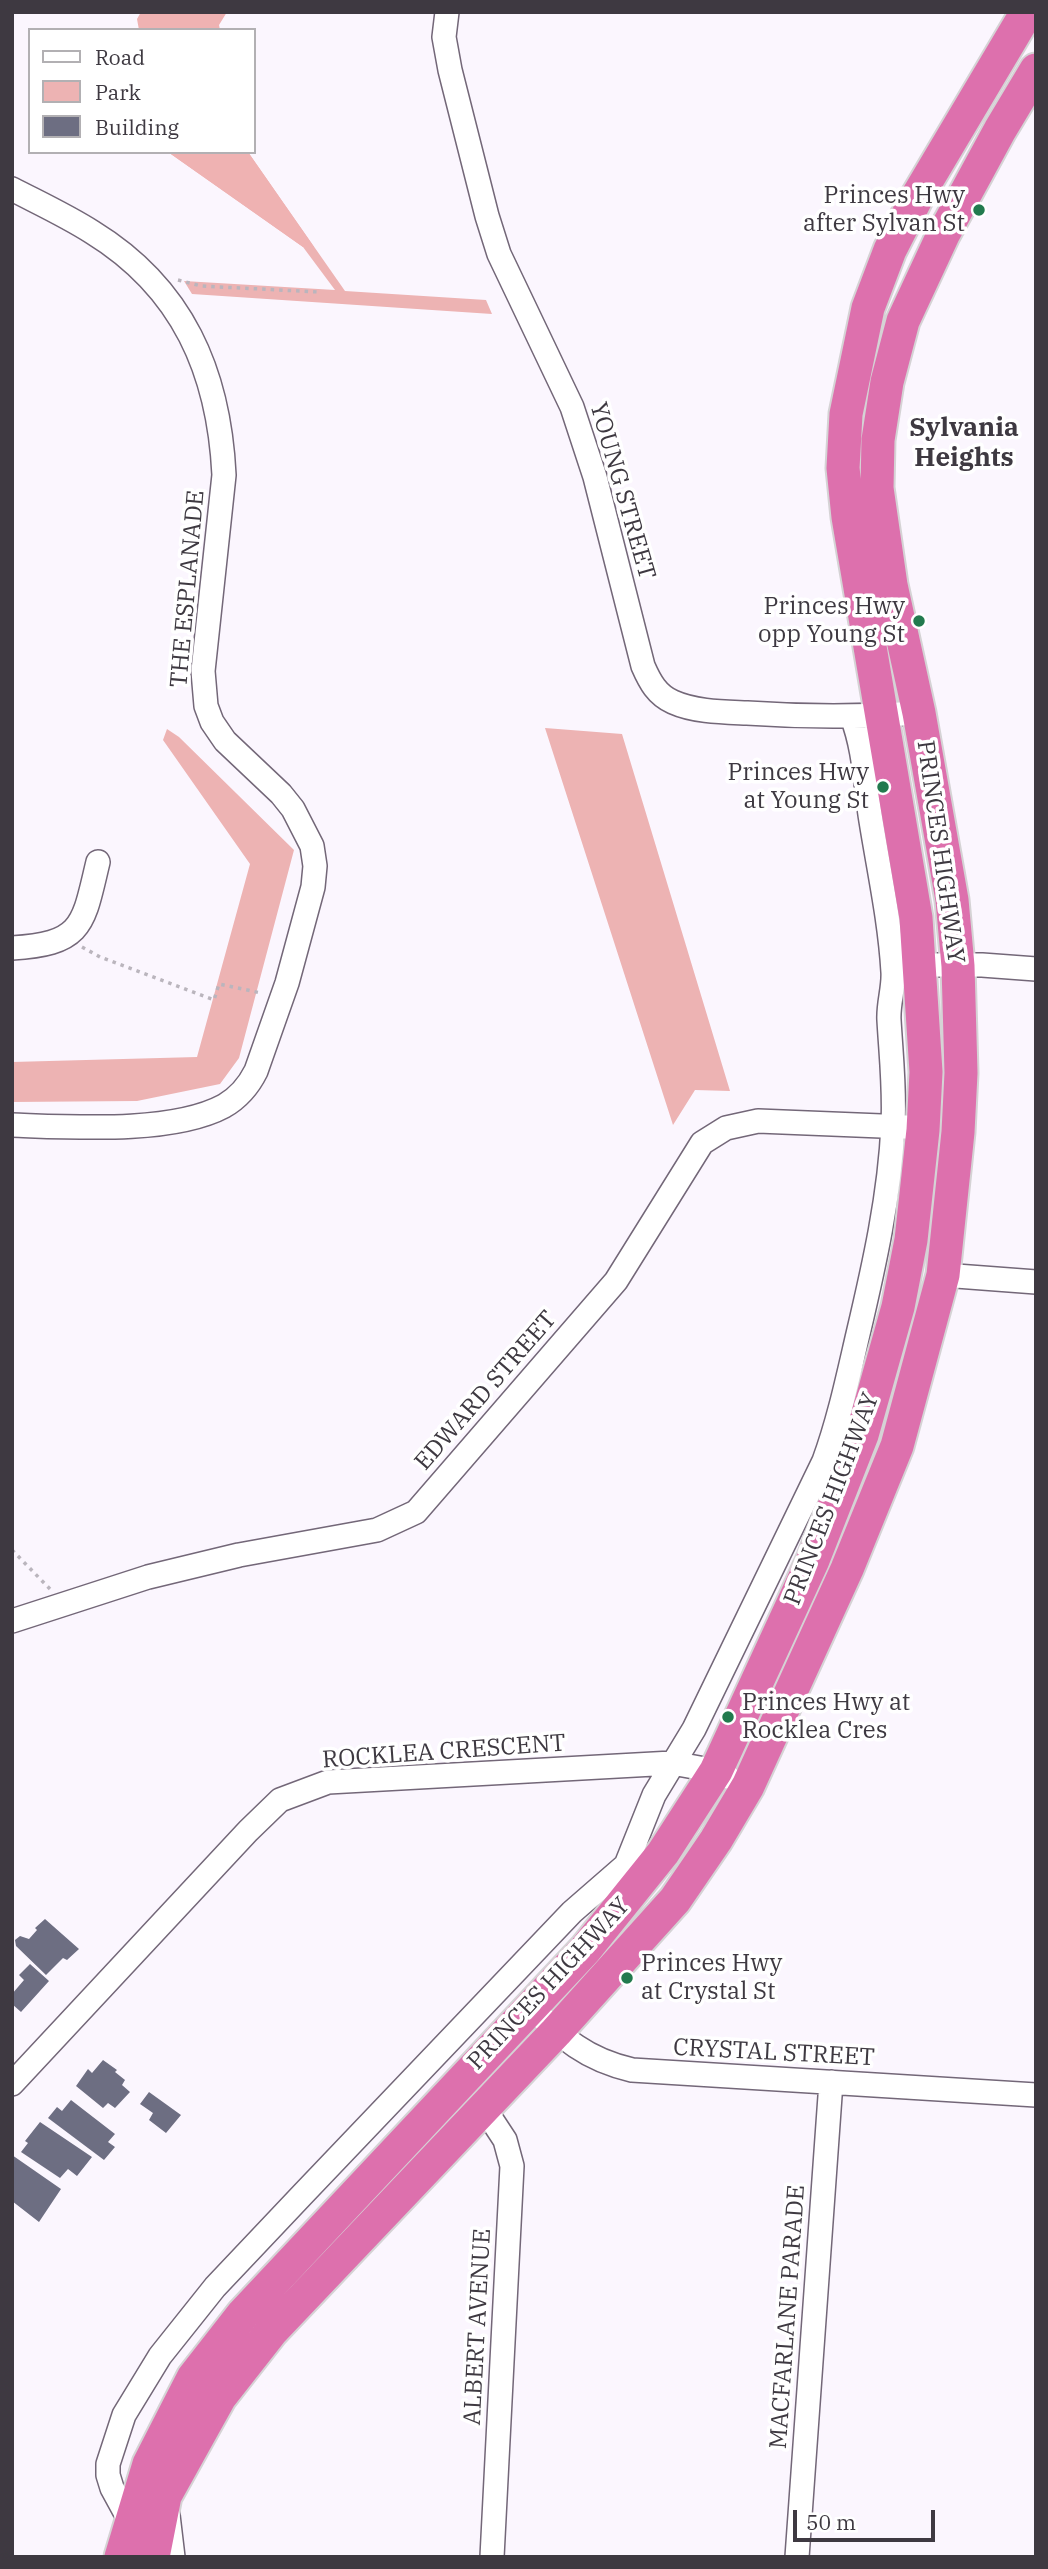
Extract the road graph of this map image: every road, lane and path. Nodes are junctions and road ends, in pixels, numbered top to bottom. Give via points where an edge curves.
1 (447, 12) edge
2 (1027, 12) edge
3 (1036, 70) edge
4 (12, 189) edge
5 (201, 286) dead end
6 (319, 292) dead end
7 (919, 713) junction
8 (867, 716) junction
9 (98, 862) dead end
10 (73, 939) junction
11 (12, 948) edge
12 (920, 965) junction
13 (958, 965) junction
14 (1036, 969) edge
15 (281, 998) junction
16 (12, 1125) edge
17 (908, 1128) junction
18 (943, 1275) junction
19 (1036, 1282) edge
20 (12, 1550) edge
21 (62, 1605) junction
22 (12, 1621) edge
23 (672, 1763) junction
24 (716, 1771) junction
25 (748, 1786) junction
26 (530, 2006) junction
27 (556, 2032) junction
28 (445, 2045) junction
29 (469, 2071) junction
30 (410, 2082) junction
31 (831, 2082) junction
32 (12, 2084) edge
33 (1036, 2095) edge
34 (434, 2108) junction
35 (484, 2108) junction
36 (303, 2194) junction
37 (328, 2222) junction
38 (165, 2496) junction
39 (130, 2521) junction
40 (121, 2557) edge
41 (153, 2557) edge
42 (173, 2557) edge
43 (492, 2557) edge
44 (797, 2557) edge

1 - 8 street, YOUNG STREET via 444,37 450,71 487,216 499,254 572,407 596,477 651,684 672,702 686,707
2 - 8 highway, PRINCES HIGHWAY via 917,197 868,308 846,414 843,468
3 - 7 highway, PRINCES HIGHWAY via 943,235 903,321 887,382 878,440 877,488 891,585
4 - 15 street, THE ESPLANADE via 94,233 155,285 193,337 209,380 223,444 224,475 202,671 206,706 225,741 293,809 312,846 315,866
5 - 6 path
7 - 8 street, YOUNG STREET
7 - 13 highway, PRINCES HIGHWAY via 952,901
8 - 12 highway, PRINCES HIGHWAY via 909,866
8 - 17 street, PRINCES HIGHWAY via 860,738 886,899 893,974 889,1019
9 - 10 street via 85,915
10 - 11 street
10 - 15 path via 100,957 214,1000 219,984
12 - 13 street
12 - 17 highway, PRINCES HIGHWAY via 926,1072
13 - 14 street
13 - 18 highway, PRINCES HIGHWAY via 961,1073
15 - 16 street, THE ESPLANADE via 250,1083 225,1105 201,1115 136,1125
17 - 21 street, EDWARD STREET via 758,1121 726,1128 702,1143 616,1281 416,1513 377,1530 239,1555
17 - 23 street, PRINCES HIGHWAY via 879,1233 837,1426 824,1461 694,1729
17 - 24 highway, PRINCES HIGHWAY via 911,1240 898,1307 862,1434 813,1560
18 - 19 street
18 - 25 highway, PRINCES HIGHWAY via 897,1446 847,1569
20 - 21 path
21 - 22 street, EDWARD STREET
23 - 24 street, ROCKLEA CRESCENT
23 - 28 street, PRINCES HIGHWAY via 626,1866 572,1912
23 - 32 street, ROCKLEA CRESCENT via 328,1782 280,1800
24 - 25 street, ROCKLEA CRESCENT
24 - 26 highway, PRINCES HIGHWAY via 639,1886
25 - 27 highway, PRINCES HIGHWAY via 675,1900
26 - 27 street, CRYSTAL STREET
26 - 29 highway, PRINCES HIGHWAY
27 - 31 street, CRYSTAL STREET via 606,2064 632,2070
27 - 35 highway, PRINCES HIGHWAY
28 - 29 street
28 - 30 street, PRINCES HIGHWAY
29 - 34 highway, PRINCES HIGHWAY
30 - 34 street
30 - 36 street, PRINCES HIGHWAY
31 - 33 street, CRYSTAL STREET
31 - 44 street, MACFARLANE PARADE
34 - 37 highway, PRINCES HIGHWAY
35 - 38 highway, PRINCES HIGHWAY via 271,2332 220,2397
35 - 43 street, ALBERT AVENUE via 505,2140 512,2166
36 - 37 street
36 - 39 street, PRINCES HIGHWAY via 215,2287 160,2356 124,2414 108,2475
37 - 39 highway, PRINCES HIGHWAY via 243,2314 193,2378 149,2464
38 - 41 highway, PRINCES HIGHWAY
38 - 42 street
39 - 40 highway, PRINCES HIGHWAY

